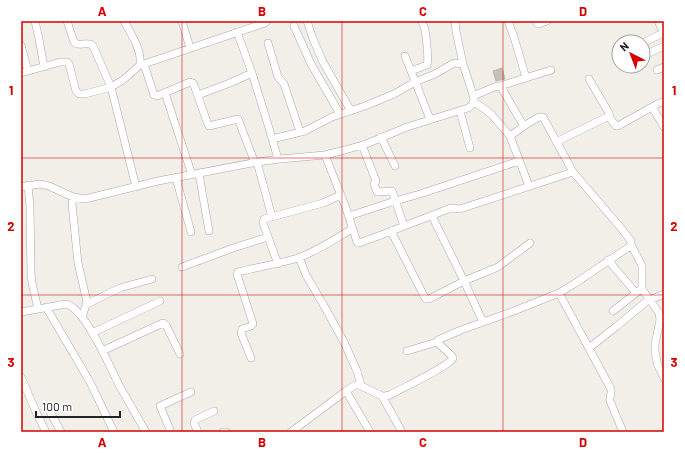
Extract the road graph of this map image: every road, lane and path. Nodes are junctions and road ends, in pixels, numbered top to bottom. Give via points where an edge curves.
1 (34, 21) edge
2 (67, 21) edge
3 (124, 21) edge
4 (182, 21) edge
5 (267, 21) edge
6 (307, 21) edge
7 (422, 21) edge
8 (455, 21) edge
9 (508, 21) edge
10 (536, 21) edge
11 (546, 21) edge
12 (658, 21) edge
13 (294, 26) dead end
14 (237, 32) junction
15 (664, 34) edge
16 (651, 40) edge
17 (268, 43) dead end
18 (21, 45) edge
19 (664, 46) edge
20 (190, 48) junction
21 (651, 52) edge
22 (405, 56) dead end
23 (463, 64) junction
24 (142, 65) junction
25 (44, 67) junction
26 (551, 70) dead end
27 (411, 71) junction
28 (24, 72) edge
29 (252, 73) junction
30 (526, 78) junction
31 (589, 79) dead end
32 (415, 82) junction
33 (500, 86) junction
34 (111, 87) junction
35 (165, 93) junction
36 (198, 94) junction
37 (474, 99) junction
38 (664, 102) edge
39 (652, 107) junction
40 (351, 111) junction
41 (460, 111) junction
42 (340, 114) junction
43 (610, 118) junction
44 (430, 119) junction
45 (527, 124) junction
46 (664, 127) edge
47 (300, 132) junction
48 (510, 136) junction
49 (381, 138) junction
50 (272, 139) junction
51 (556, 142) junction
52 (362, 145) junction
53 (470, 148) dead end
54 (325, 155) junction
55 (278, 159) junction
56 (519, 161) junction
57 (256, 163) junction
58 (396, 166) dead end
59 (573, 172) junction
60 (195, 175) junction
61 (176, 178) junction
62 (24, 186) edge
63 (136, 186) junction
64 (529, 186) junction
65 (341, 195) junction
66 (73, 198) junction
67 (395, 201) junction
68 (349, 216) junction
69 (432, 216) junction
70 (272, 217) junction
71 (404, 226) junction
72 (352, 229) junction
73 (209, 231) dead end
74 (391, 231) junction
75 (191, 232) dead end
76 (268, 237) junction
77 (530, 243) dead end
78 (631, 244) junction
79 (299, 257) junction
80 (608, 260) junction
81 (278, 264) junction
82 (182, 267) dead end
83 (152, 279) dead end
84 (464, 281) junction
85 (639, 291) junction
86 (559, 294) junction
87 (664, 294) edge
88 (650, 299) junction
89 (160, 301) dead end
90 (87, 304) junction
91 (46, 307) junction
92 (38, 309) junction
93 (613, 311) dead end
94 (21, 312) edge
95 (82, 317) junction
96 (483, 322) junction
97 (92, 333) junction
98 (437, 342) junction
99 (589, 348) junction
100 (102, 351) junction
101 (407, 351) dead end
102 (180, 354) dead end
103 (251, 358) dead end
104 (21, 377) edge
105 (664, 378) edge
106 (361, 385) junction
107 (346, 391) junction
108 (191, 392) dead end
109 (382, 396) junction
110 (48, 408) dead end
111 (214, 411) dead end
112 (111, 431) edge
113 (295, 431) edge
114 (46, 432) edge
115 (61, 432) edge
116 (146, 432) edge
117 (171, 432) edge
118 (198, 432) edge
119 (223, 432) edge
120 (226, 432) edge
121 (370, 432) edge
122 (402, 432) edge
123 (623, 432) edge

1 - 25 street
2 - 34 street via 76,44 89,43 93,46
3 - 24 street
4 - 20 street
5 - 14 street
6 - 40 street via 323,62
7 - 27 street via 428,62 427,65
8 - 23 street
9 - 30 street
10 - 11 street via 539,24
12 - 15 street
13 - 42 street via 311,64
14 - 20 street
14 - 29 street
15 - 16 street
17 - 47 street via 278,77 284,84
18 - 28 street
19 - 21 street
20 - 24 street
22 - 27 street
23 - 32 street via 454,63
23 - 37 street
24 - 34 street
24 - 35 street via 153,94 157,96
25 - 28 street
25 - 34 street via 60,62 68,63 79,94
26 - 30 street
27 - 32 street
29 - 36 street
29 - 50 street
30 - 33 street
31 - 43 street
32 - 40 street via 394,94
32 - 44 street
33 - 37 street
33 - 45 street via 520,122
34 - 63 street
35 - 36 street via 191,82
35 - 60 street
36 - 57 street via 209,126 236,119 239,121
37 - 41 street via 470,107
37 - 48 street
38 - 39 street
39 - 43 street via 618,126
39 - 46 street
40 - 42 street
41 - 44 street
41 - 53 street
42 - 47 street
43 - 51 street via 607,117
44 - 49 street
45 - 48 street
45 - 51 street via 542,116
47 - 50 street
48 - 56 street
49 - 52 street
49 - 58 street
50 - 55 street
51 - 59 street
52 - 54 street
52 - 67 street via 376,181 374,184 377,192 391,191
54 - 55 street
54 - 65 street
55 - 57 street
56 - 64 street
56 - 67 street
57 - 60 street
57 - 70 street
59 - 64 street
59 - 78 street via 621,228
60 - 61 street
60 - 73 street
61 - 63 street
61 - 75 street
62 - 66 street via 49,186
62 - 92 street via 30,206 31,273
63 - 66 street via 85,199
64 - 69 street
65 - 68 street
65 - 70 street via 323,203
66 - 90 street via 78,263
67 - 68 street
67 - 71 street
68 - 72 street
69 - 71 street
69 - 84 street
70 - 76 street via 263,221
71 - 74 street
72 - 74 street via 359,243
72 - 79 street
74 - 84 street via 426,299
76 - 81 street
76 - 82 street
77 - 84 street via 498,267
78 - 80 street
78 - 85 street via 642,266
79 - 81 street
79 - 106 street via 357,371
80 - 85 street
80 - 86 street
81 - 103 street via 237,274 253,324 241,332
83 - 90 street via 120,288
84 - 96 street
85 - 88 street
85 - 93 street
86 - 96 street
86 - 99 street
87 - 88 street
88 - 99 street
88 - 105 street via 659,312 655,352
89 - 97 street
90 - 95 street
91 - 92 street
91 - 95 street via 68,304
91 - 112 street via 90,382
92 - 94 street
95 - 97 street
96 - 98 street
97 - 100 street
98 - 101 street
98 - 109 street via 452,356 452,361 387,396
99 - 123 street via 611,389 610,401
100 - 102 street via 163,323
100 - 116 street
104 - 114 street
106 - 107 street via 355,385
106 - 109 street
107 - 113 street
107 - 121 street
108 - 117 street via 160,406
109 - 122 street
110 - 115 street
111 - 118 street via 195,420
119 - 120 street

